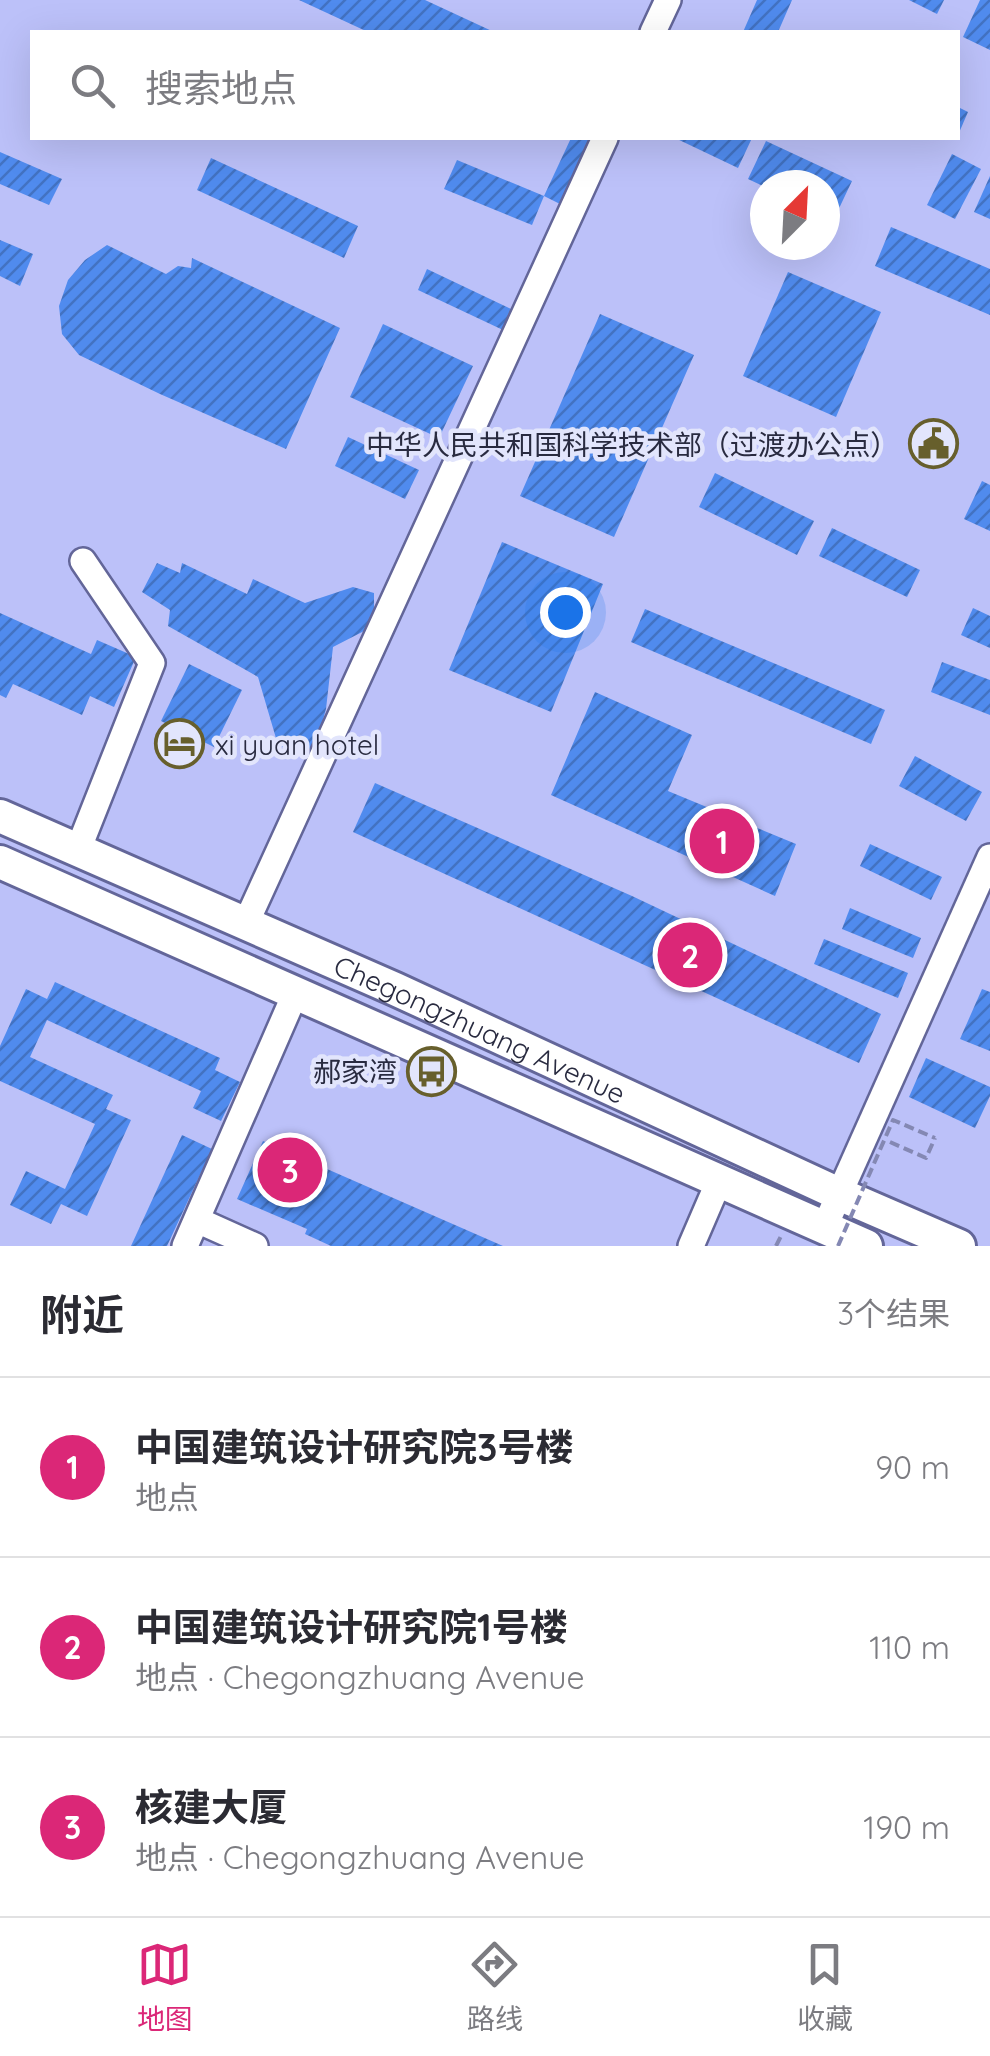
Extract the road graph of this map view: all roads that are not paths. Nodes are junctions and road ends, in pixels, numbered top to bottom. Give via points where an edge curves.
1 (668, 0) edge
2 (654, 30) edge
3 (604, 140) edge
4 (83, 560) dead end
5 (0, 816) edge
6 (78, 850) junction
7 (990, 857) edge
8 (0, 862) edge
9 (246, 922) junction
10 (296, 994) junction
11 (719, 1181) junction
12 (839, 1194) junction
13 (197, 1220) junction
14 (831, 1236) edge
15 (185, 1246) edge
16 (255, 1246) edge
17 (691, 1246) edge
18 (866, 1246) edge
19 (959, 1246) edge

1 - 2 street
3 - 9 street
4 - 6 street via 152,664
5 - 6 main road, Chegongzhuang Avenue
6 - 9 main road, Chegongzhuang Avenue
7 - 12 street
8 - 10 main road, Chegongzhuang Avenue
9 - 12 main road, Chegongzhuang Avenue
10 - 11 main road, Chegongzhuang Avenue
10 - 13 street
11 - 14 main road, Chegongzhuang Avenue
11 - 17 street
12 - 14 street
12 - 19 main road, Chegongzhuang Avenue
13 - 15 street
13 - 16 street
14 - 18 main road, Chegongzhuang Avenue

